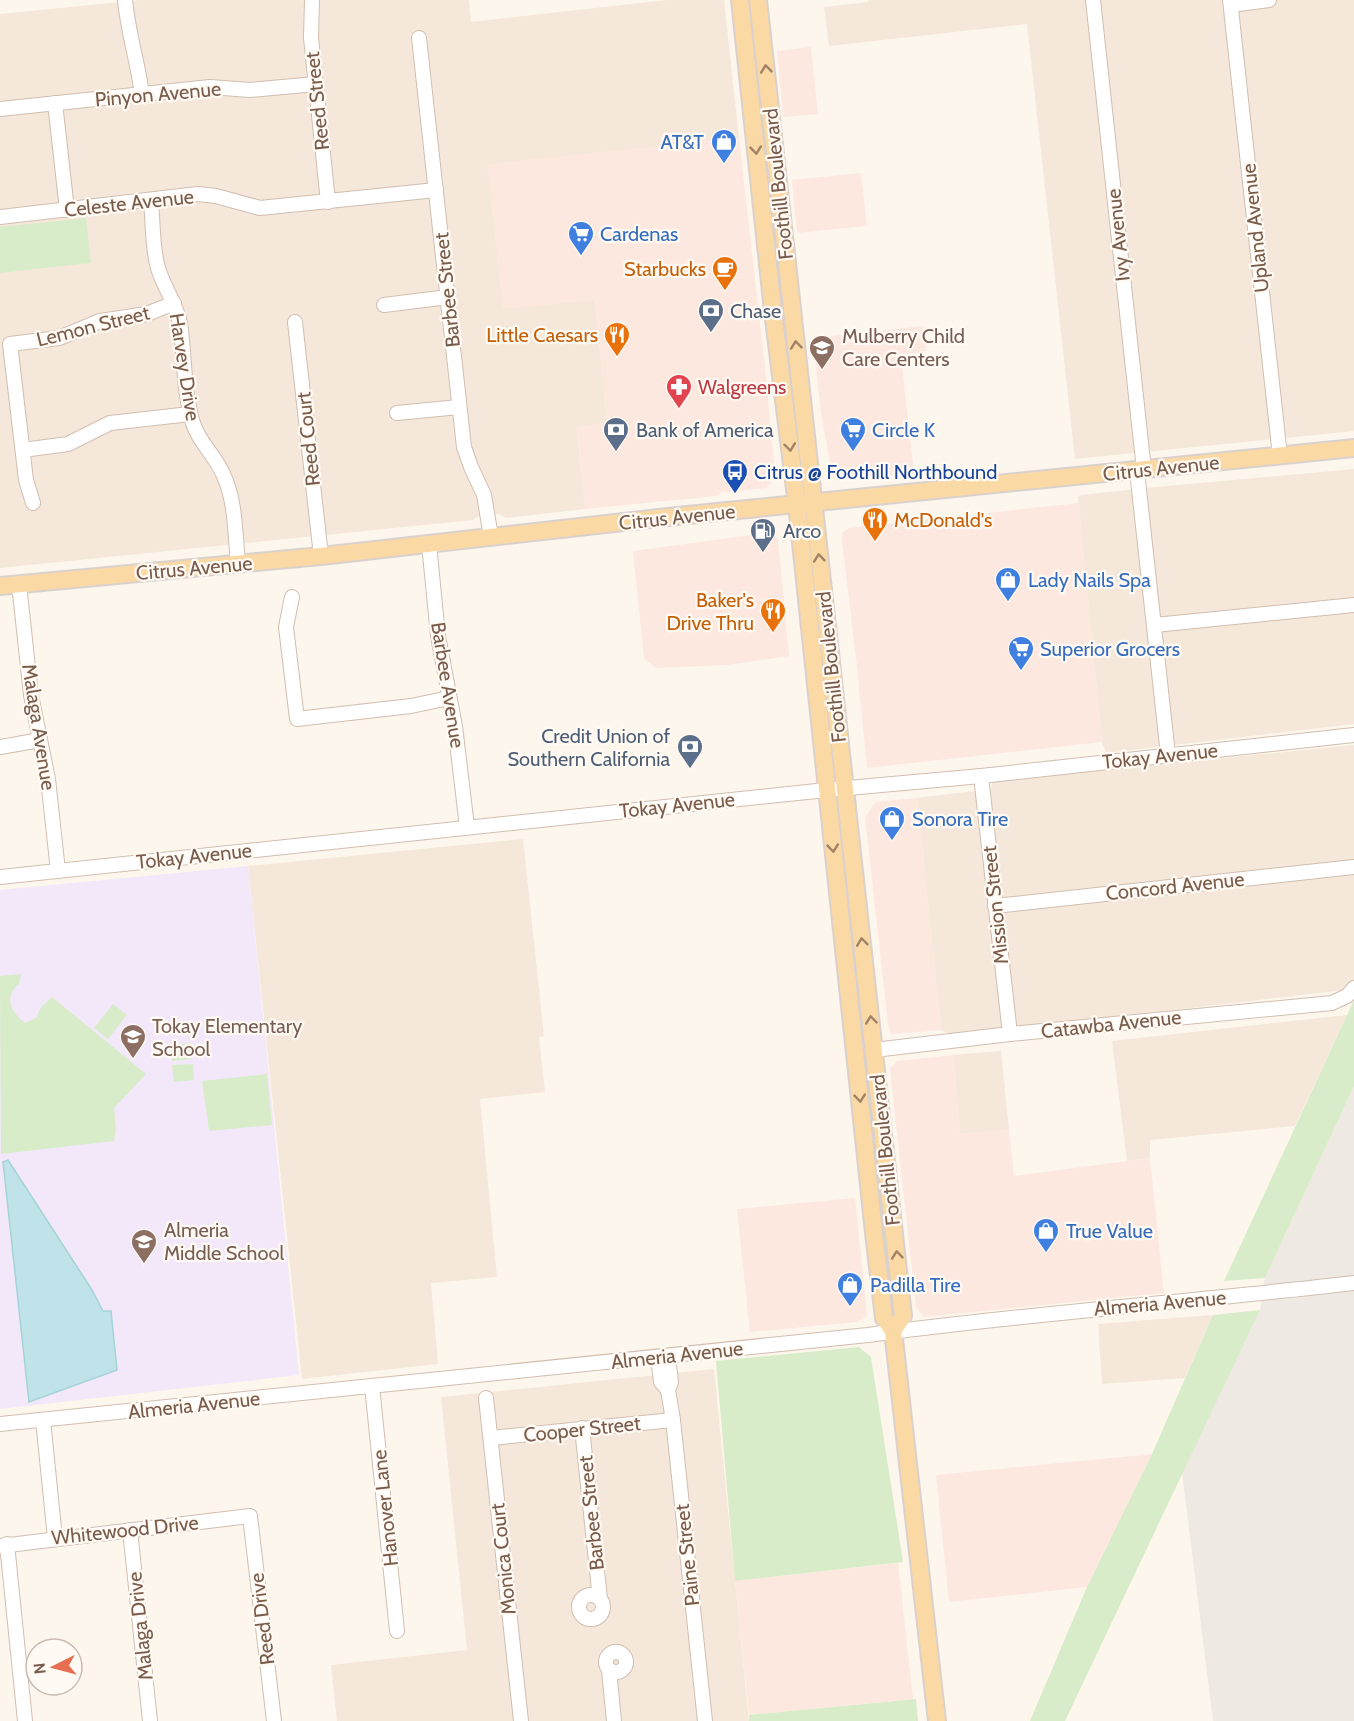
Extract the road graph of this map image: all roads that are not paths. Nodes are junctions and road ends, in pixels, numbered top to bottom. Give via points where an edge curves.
1 (125, 0) edge
2 (312, 0) edge
3 (740, 0) edge
4 (758, 0) edge
5 (1093, 0) edge
6 (1269, 0) edge
7 (1231, 2) edge
8 (419, 38) dead end
9 (316, 84) junction
10 (142, 95) junction
11 (55, 103) junction
12 (0, 109) edge
13 (759, 184) junction
14 (436, 190) junction
15 (151, 200) junction
16 (328, 202) junction
17 (67, 210) junction
18 (0, 217) edge
19 (788, 273) junction
20 (448, 297) junction
21 (174, 303) junction
22 (384, 305) dead end
23 (295, 322) dead end
24 (459, 407) junction
25 (397, 413) dead end
26 (190, 414) junction
27 (1354, 448) edge
28 (23, 450) junction
29 (1280, 456) junction
30 (1140, 471) junction
31 (33, 503) dead end
32 (805, 504) junction
33 (491, 537) junction
34 (429, 544) junction
35 (321, 556) junction
36 (238, 564) junction
37 (19, 584) junction
38 (0, 586) edge
39 (292, 597) dead end
40 (1354, 605) edge
41 (1155, 626) junction
42 (449, 698) junction
43 (1354, 735) edge
44 (40, 740) junction
45 (0, 747) edge
46 (1168, 755) junction
47 (981, 776) junction
48 (844, 788) junction
49 (826, 790) junction
50 (467, 827) junction
51 (1354, 867) edge
52 (58, 871) junction
53 (0, 877) edge
54 (995, 906) junction
55 (1350, 992) edge
56 (1010, 1034) junction
57 (874, 1050) junction
58 (1354, 1283) edge
59 (893, 1331) junction
60 (663, 1356) junction
61 (372, 1386) junction
62 (486, 1398) dead end
63 (43, 1420) junction
64 (673, 1420) junction
65 (0, 1424) edge
66 (582, 1428) junction
67 (490, 1438) junction
68 (250, 1516) joint
69 (130, 1530) junction
70 (55, 1538) junction
71 (3, 1545) edge
72 (600, 1599) dead end
73 (397, 1631) dead end
74 (609, 1670) dead end
75 (19, 1721) edge
76 (25, 1721) edge
77 (150, 1721) edge
78 (274, 1721) edge
79 (521, 1721) edge
80 (614, 1721) edge
81 (705, 1721) edge
82 (938, 1721) edge

1 - 10 street
2 - 9 street, Reed Street
3 -> 13 main road, Foothill Boulevard
19 -> 4 main road, Foothill Boulevard
5 - 30 street, Ivy Avenue
6 - 7 street
7 - 29 street, Upland Avenue
8 - 14 street, Barbee Street
9 - 10 street, Pinyon Avenue via 250,90 210,87
9 - 16 street, Reed Street
10 - 11 street, Pinyon Avenue
11 - 12 street, Pinyon Avenue
11 - 17 street
13 - 19 main road via 770,195 778,260
13 -> 32 main road, Foothill Boulevard
14 - 16 street, Celeste Avenue
14 - 20 street, Barbee Street
15 - 16 street, Celeste Avenue via 198,194 260,208
15 - 17 street, Celeste Avenue
15 - 21 street, Harvey Drive via 157,266
17 - 18 street, Celeste Avenue
32 -> 19 main road, Foothill Boulevard
20 - 22 street
20 - 24 street, Barbee Street
21 - 26 street, Harvey Drive
21 - 28 street, Lemon Street via 147,314 100,321 59,338 10,344
23 - 35 street, Reed Court
24 - 25 street
24 - 33 street, Barbee Street via 464,447 484,495
26 - 28 street via 110,423 68,444
26 - 36 street, Harvey Drive via 197,436 228,484
27 - 29 main road, Citrus Avenue
28 - 31 street
29 - 30 main road, Citrus Avenue
30 - 32 main road, Citrus Avenue
30 - 41 street, Ivy Avenue
32 - 33 main road, Citrus Avenue
48 -> 32 main road, Foothill Boulevard
32 - 49 main road, Foothill Boulevard
33 - 34 main road, Citrus Avenue
34 - 35 main road, Citrus Avenue
34 - 42 street, Barbee Avenue
35 - 36 main road, Citrus Avenue
36 - 37 main road, Citrus Avenue
37 - 38 main road, Citrus Avenue
37 - 44 street, Malaga Avenue
39 - 42 street via 286,627 297,719
40 - 41 street
41 - 46 street, Ivy Avenue
42 - 50 street, Barbee Avenue
43 - 46 street, Tokay Avenue
44 - 45 street
44 - 52 street, Malaga Avenue
46 - 47 street, Tokay Avenue
47 - 48 street, Tokay Avenue
47 - 54 street, Mission Street
48 - 49 street, Tokay Avenue
57 -> 48 main road, Foothill Boulevard
49 - 50 street, Tokay Avenue
49 -> 59 main road, Foothill Boulevard via 884,1318
50 - 52 street, Tokay Avenue
51 - 54 street, Concord Avenue
52 - 53 street, Tokay Avenue
54 - 56 street, Mission Street
55 - 56 street, Catawba Avenue via 1332,1003
56 - 57 street, Catawba Avenue
59 -> 57 main road, Foothill Boulevard via 903,1316
58 - 59 street, Almeria Avenue
59 - 60 street, Almeria Avenue
59 - 82 main road, Foothill Boulevard
60 - 61 street, Almeria Avenue
60 - 64 street, Paine Street via 661,1382 668,1390
61 - 63 street, Almeria Avenue
61 - 73 street, Hanover Lane
62 - 67 street, Monica Court
63 - 65 street, Almeria Avenue
63 - 70 street
64 - 66 street, Cooper Street
64 - 81 street, Paine Street
66 - 67 street, Cooper Street
66 - 72 street, Barbee Street
67 - 79 street, Monica Court
68 - 69 street, Whitewood Drive
68 - 78 street, Reed Drive
69 - 70 street, Whitewood Drive
69 - 77 street, Malaga Drive
70 - 71 street, Whitewood Drive
71 - 76 street
74 - 80 street
75 - 76 street

